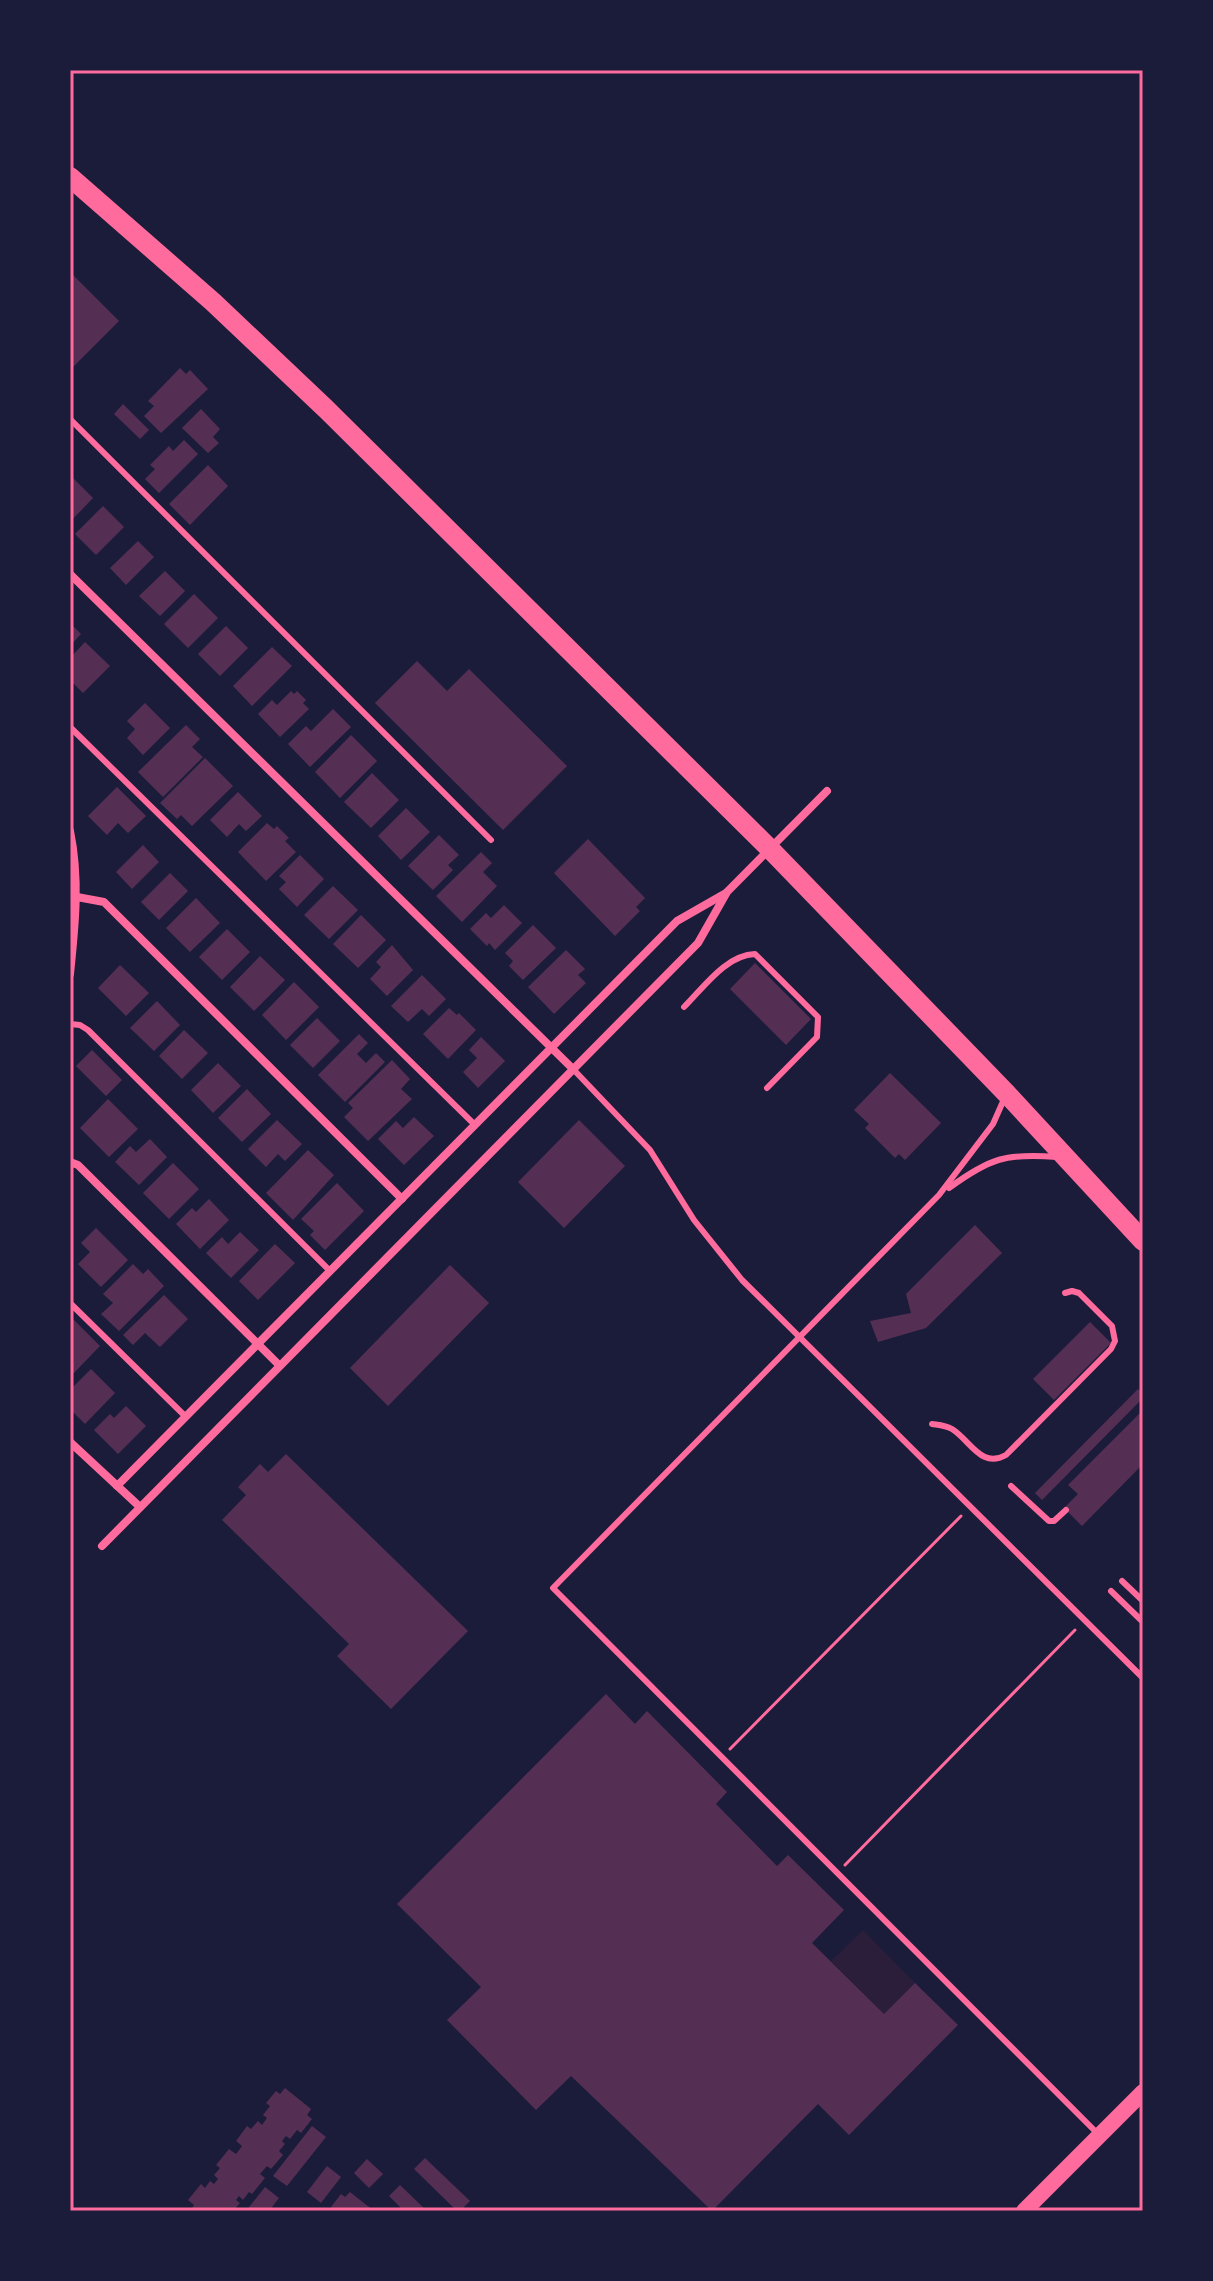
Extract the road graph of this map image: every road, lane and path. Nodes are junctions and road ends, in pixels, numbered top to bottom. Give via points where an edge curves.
1 (70, 177) edge
2 (70, 419) edge
3 (70, 574) edge
4 (70, 727) edge
5 (827, 791) dead end
6 (70, 831) edge
7 (491, 840) dead end
8 (770, 849) junction
9 (727, 892) junction
10 (77, 897) junction
11 (70, 974) edge
12 (684, 1007) dead end
13 (70, 1024) edge
14 (551, 1048) junction
15 (573, 1069) junction
16 (767, 1088) dead end
17 (1007, 1094) junction
18 (475, 1125) junction
19 (1066, 1158) junction
20 (70, 1162) edge
21 (939, 1195) junction
22 (402, 1199) junction
23 (1143, 1241) edge
24 (330, 1271) junction
25 (1065, 1293) dead end
26 (70, 1303) edge
27 (800, 1338) junction
28 (257, 1343) junction
29 (279, 1365) junction
30 (185, 1416) junction
31 (932, 1424) dead end
32 (70, 1442) edge
33 (117, 1486) junction
34 (1011, 1486) dead end
35 (140, 1507) junction
36 (970, 1507) junction
37 (1066, 1510) dead end
38 (102, 1546) dead end
39 (1122, 1581) dead end
40 (1111, 1591) dead end
41 (1143, 1601) edge
42 (1084, 1620) junction
43 (1143, 1622) edge
44 (1143, 1678) edge
45 (722, 1758) junction
46 (837, 1873) junction
47 (1143, 2092) edge
48 (1099, 2136) junction
49 (1024, 2211) edge

1 - 8 highway via 326,409
2 - 7 lane
3 - 14 street
4 - 18 lane
5 - 8 street
6 - 10 street
8 - 9 street
8 - 17 highway
9 - 14 street via 677,921
9 - 15 street via 698,943
10 - 11 street
10 - 22 street via 104,902
12 - 16 lane via 732,960 755,954 818,1017 819,1028 817,1037
13 - 24 lane via 88,1030
14 - 15 street
14 - 18 street
15 - 27 lane via 650,1150 730,1267
15 - 29 street
17 - 19 highway
17 - 21 lane via 993,1124
18 - 22 street
19 - 21 lane via 998,1159
19 - 23 highway
20 - 28 street
21 - 27 lane
22 - 24 street
24 - 28 street
25 - 31 lane via 1079,1293 1112,1326 1115,1341 1006,1455 983,1457 955,1430
26 - 30 lane
27 - 36 lane
27 - 45 lane via 553,1588
28 - 29 street
28 - 30 street
29 - 35 street
30 - 33 street
32 - 33 street
33 - 35 street
34 - 37 lane via 1049,1521
35 - 38 street
36 - 42 lane
36 - 45 path
39 - 41 lane
40 - 43 lane
42 - 44 lane
42 - 46 path
45 - 46 lane
46 - 48 lane
47 - 48 main road
48 - 49 main road

